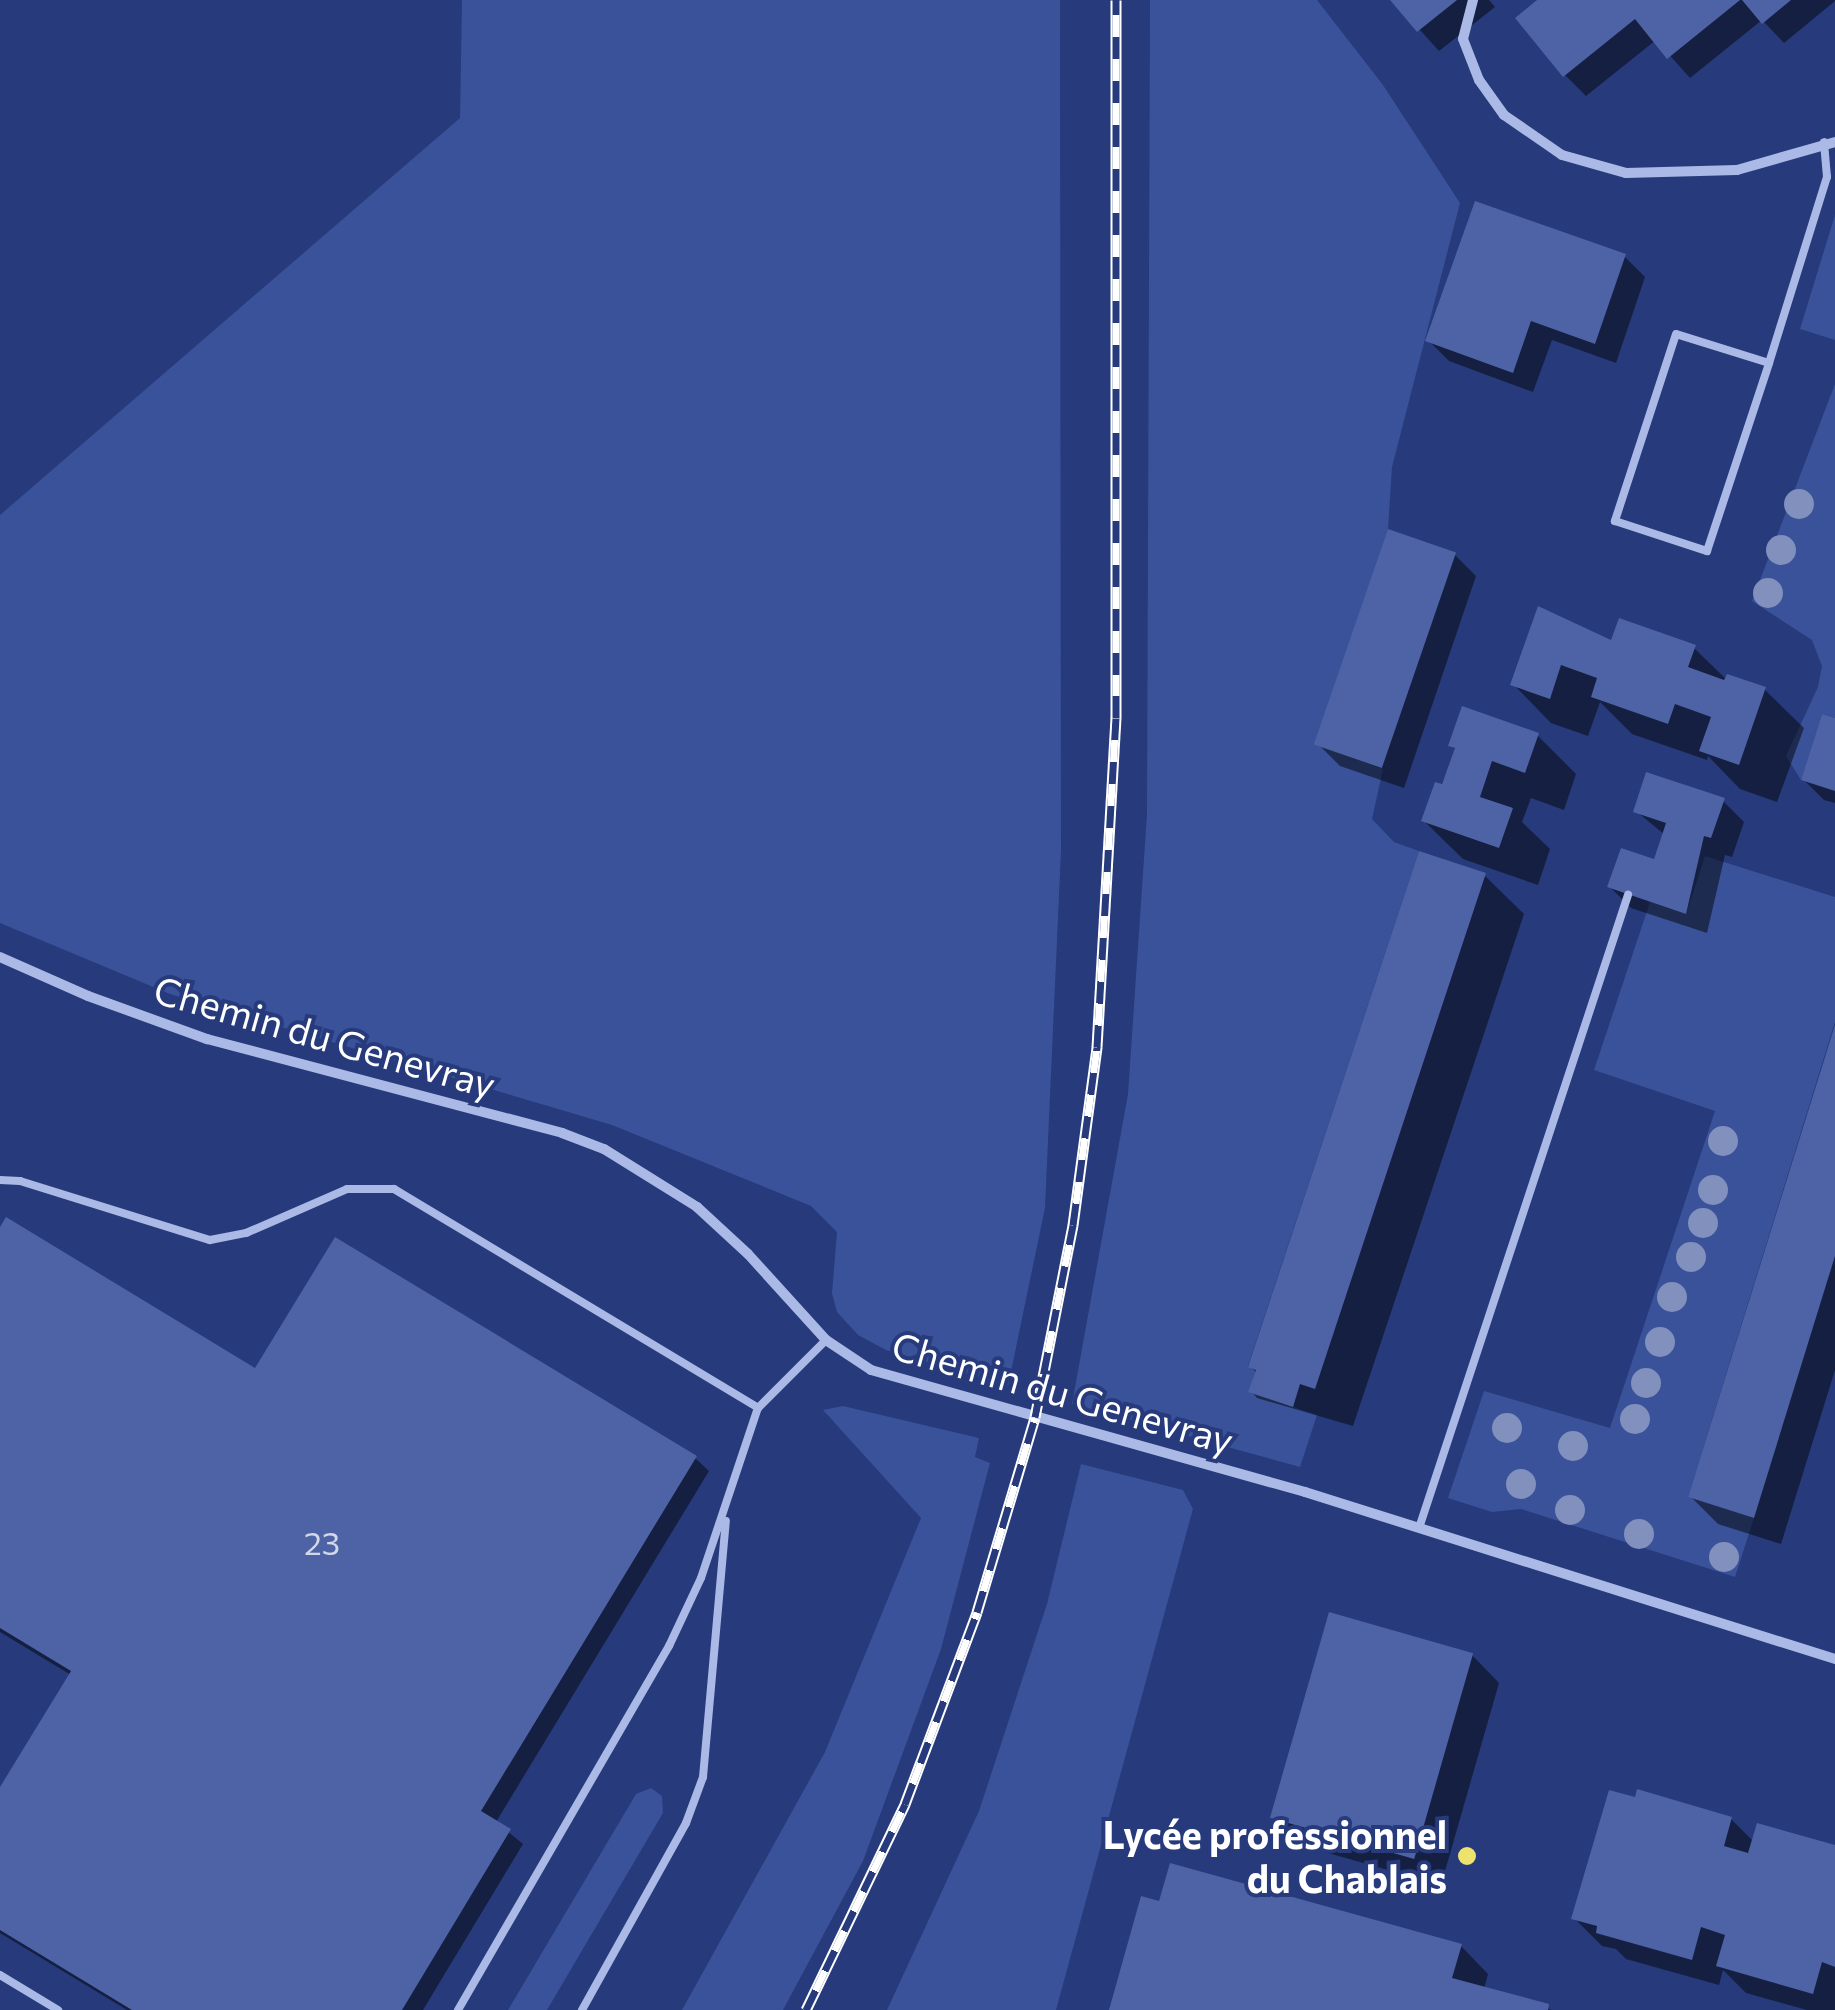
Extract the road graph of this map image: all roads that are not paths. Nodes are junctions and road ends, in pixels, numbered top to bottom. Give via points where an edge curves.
1 (1473, 0) edge
2 (1830, 142) edge
3 (1769, 363) junction
4 (1628, 894) dead end
5 (0, 957) edge
6 (0, 1180) edge
7 (826, 1340) junction
8 (758, 1408) junction
9 (727, 1507) junction
10 (1419, 1528) junction
11 (1835, 1660) edge
12 (0, 1975) edge
13 (58, 2010) edge
14 (458, 2010) edge
15 (582, 2010) edge

1 - 2 street via 1464,40 1479,80 1504,115 1562,156 1626,173 1737,170
2 - 3 lane via 1826,178
3 - 3 lane via 1707,550 1615,521 1676,334
4 - 10 lane
5 - 7 street, Chemin du Genevray via 206,1039 593,1144 697,1208
6 - 8 lane via 210,1240 246,1233 347,1189 394,1189
7 - 8 lane
7 - 10 street, Chemin du Genevray via 858,1363 906,1382
8 - 9 lane
9 - 14 lane via 701,1578 638,1705
9 - 15 lane via 703,1778 686,1824
10 - 11 street, Chemin du Genevray
12 - 13 lane

